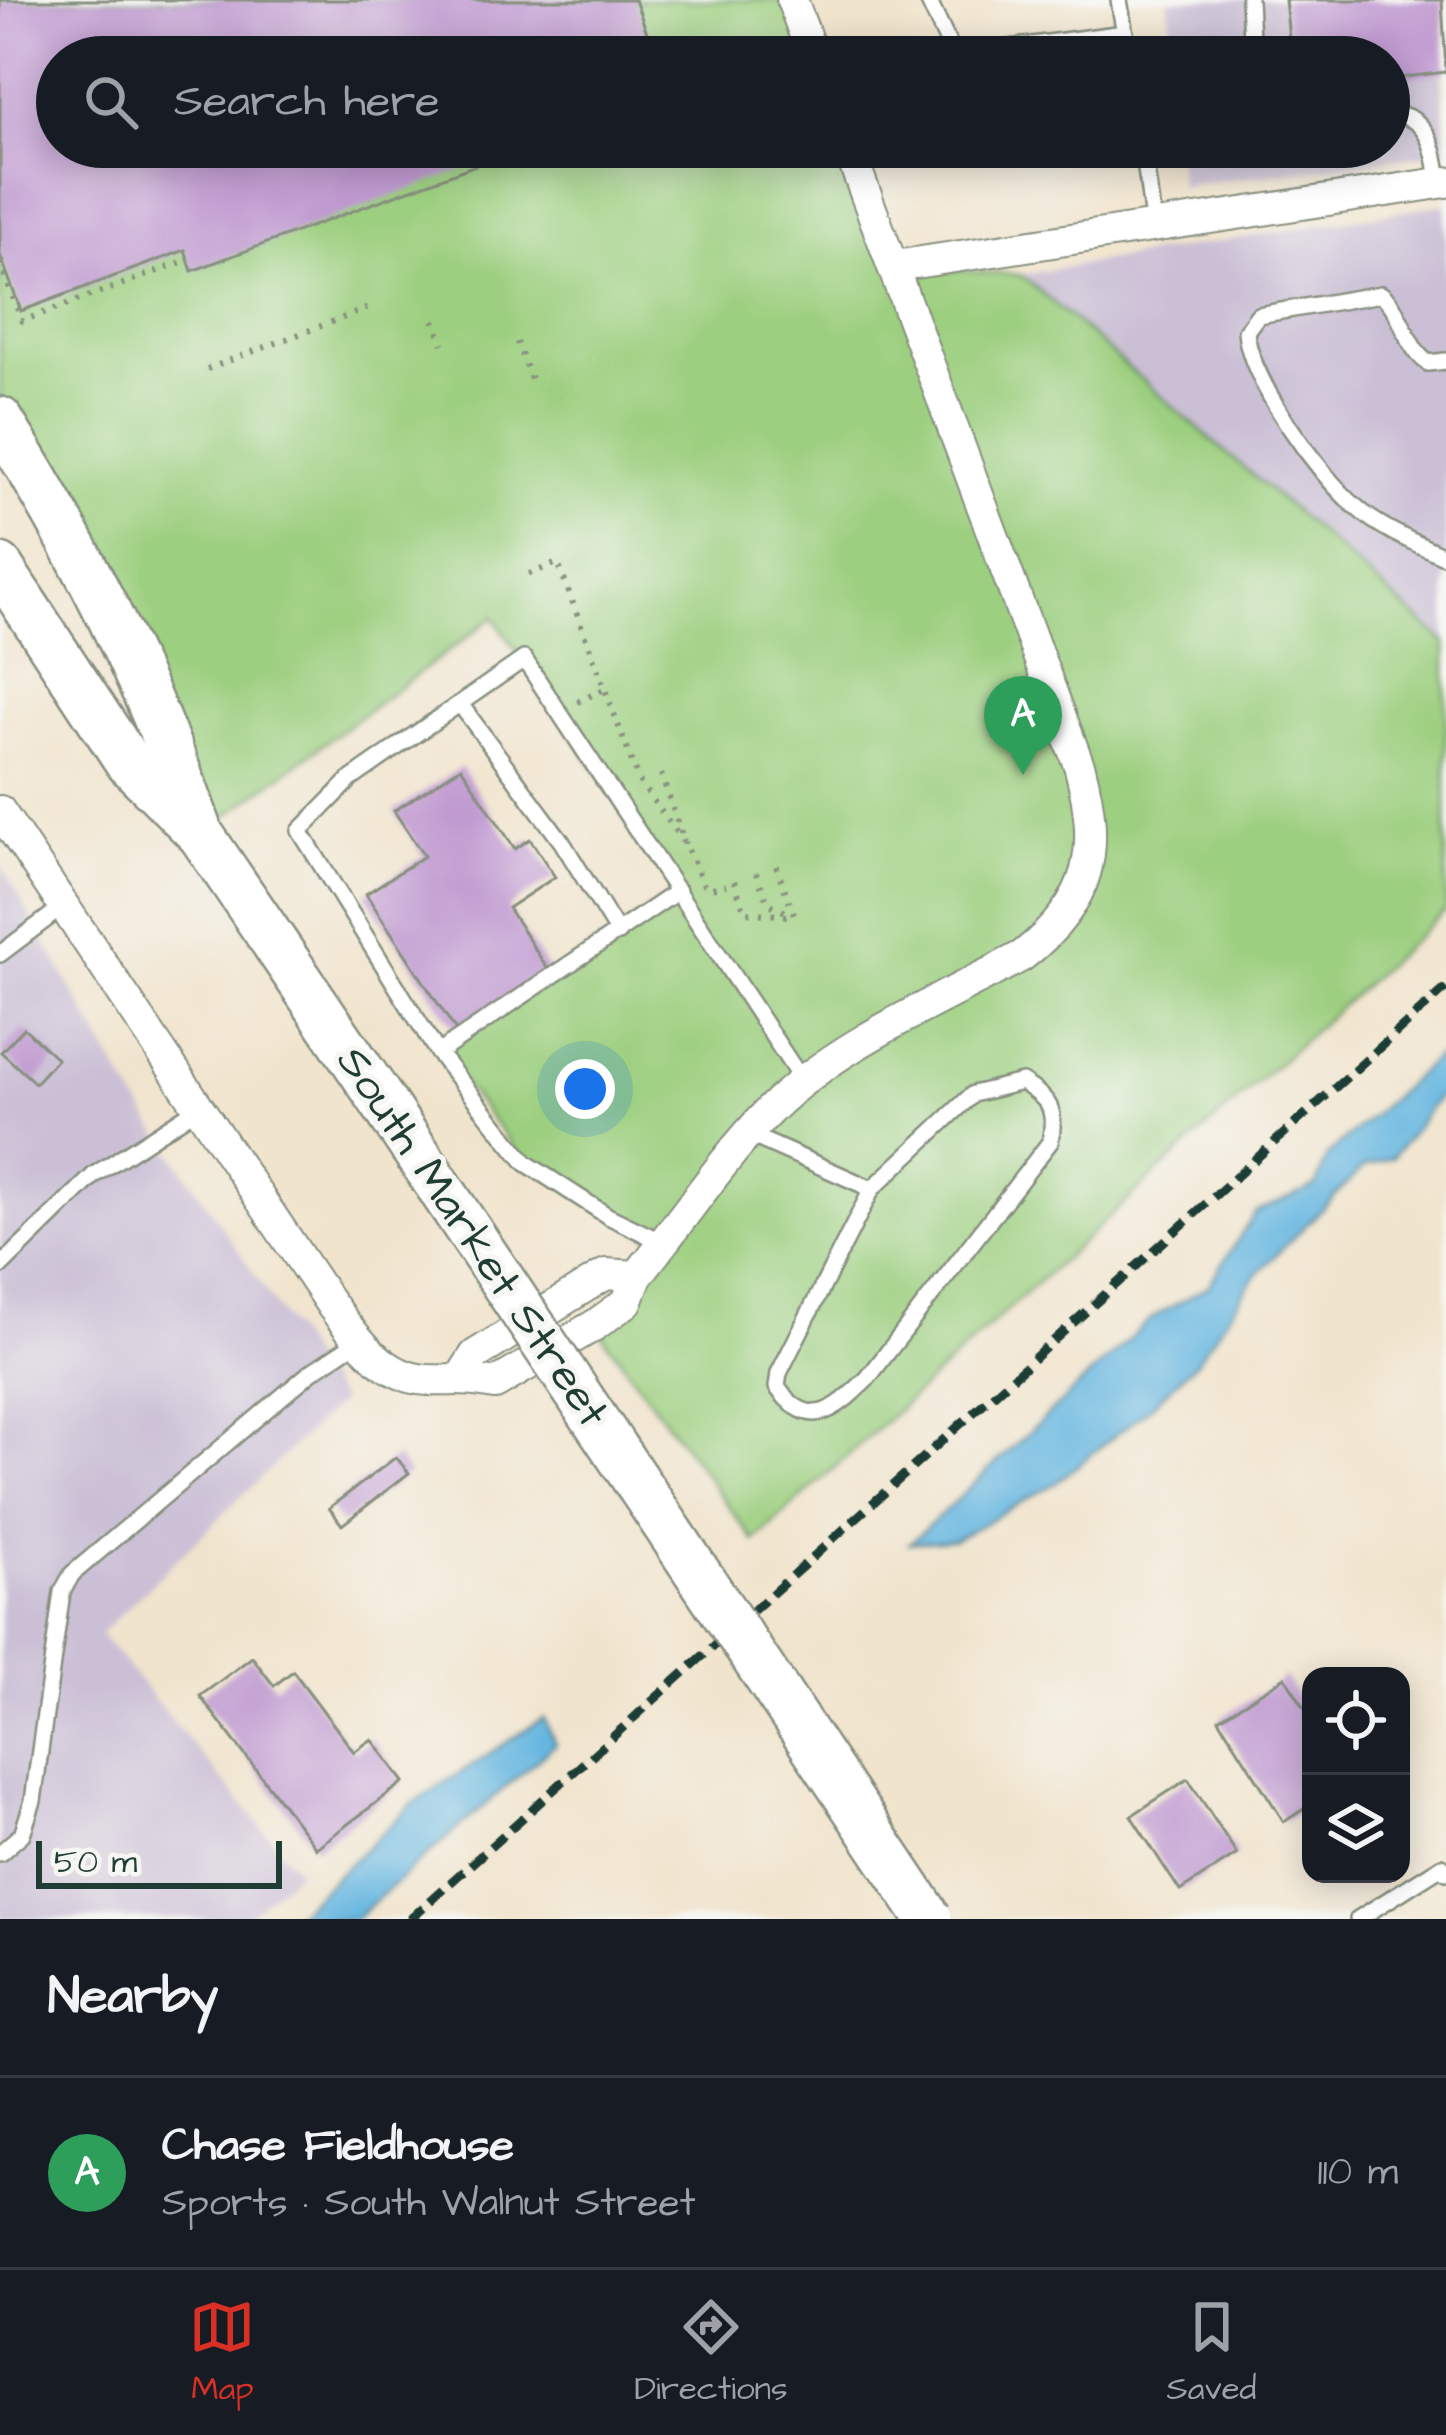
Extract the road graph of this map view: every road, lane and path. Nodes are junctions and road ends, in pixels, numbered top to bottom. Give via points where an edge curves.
1 (792, 0) edge
2 (928, 0) edge
3 (1119, 0) edge
4 (1249, 0) edge
5 (1125, 33) junction
6 (805, 36) edge
7 (945, 36) edge
8 (1102, 36) edge
9 (1126, 36) edge
10 (1251, 36) edge
11 (1410, 118) edge
12 (856, 168) edge
13 (1146, 168) edge
14 (1443, 183) edge
15 (1154, 228) junction
16 (188, 260) dead end
17 (0, 263) edge
18 (895, 266) junction
19 (374, 306) dead end
20 (434, 320) dead end
21 (517, 342) dead end
22 (443, 344) dead end
23 (1446, 361) edge
24 (207, 369) dead end
25 (532, 382) dead end
26 (0, 420) edge
27 (1446, 557) edge
28 (0, 567) edge
29 (529, 574) dead end
30 (607, 687) junction
31 (460, 704) junction
32 (561, 715) junction
33 (661, 774) dead end
34 (0, 811) edge
35 (201, 835) junction
36 (685, 844) junction
37 (776, 866) dead end
38 (756, 873) dead end
39 (678, 891) junction
40 (65, 905) junction
41 (791, 915) junction
42 (618, 933) junction
43 (0, 954) edge
44 (438, 1052) junction
45 (803, 1082) junction
46 (200, 1107) junction
47 (750, 1135) junction
48 (872, 1189) junction
49 (664, 1243) junction
50 (0, 1267) edge
51 (358, 1341) junction
52 (0, 1853) edge
53 (1446, 1872) edge
54 (929, 1919) edge
55 (1358, 1919) edge

1 - 6 street
2 - 7 lane
3 - 5 lane
4 - 10 lane
5 - 8 lane
5 - 9 lane
11 - 14 lane via 1424,129
12 - 18 street, South Market Street
13 - 15 lane
14 - 15 street
15 - 18 street
16 - 17 path via 22,321
18 - 45 street, South Market Street via 1080,768 1091,848 1074,898 1043,939
19 - 24 path
20 - 22 path
21 - 25 path
23 - 27 lane via 1416,355 1381,294 1258,315 1246,332 1281,417 1355,506
26 - 35 main road via 106,606 164,729
28 - 35 main road, South Market Street via 128,762
29 - 30 path via 559,562
30 - 32 path
30 - 36 path via 640,781
31 - 32 lane via 524,659
31 - 42 lane
31 - 44 lane via 351,779 300,831
32 - 39 lane
33 - 36 path
34 - 40 street, South Market Street
35 - 54 main road, South Market Street, bridge
36 - 41 path via 704,885 730,883 746,912
37 - 41 path
38 - 41 path via 768,903
39 - 42 lane
39 - 45 lane
40 - 43 lane
40 - 46 street, South Market Street
42 - 44 lane
44 - 49 lane via 526,1163
45 - 47 street, South Market Street
46 - 50 lane via 94,1175
46 - 51 street, South Market Street
47 - 48 lane
47 - 49 street, South Market Street
48 - 48 lane via 974,1094 1022,1082 1048,1099 1056,1118 1051,1142 867,1379 837,1408 812,1414 792,1407 777,1388 779,1373
49 - 51 street, South Market Street via 626,1302 496,1384 424,1381 386,1366
51 - 52 lane via 72,1574 62,1592 33,1801 22,1834
53 - 55 lane via 1442,1866

